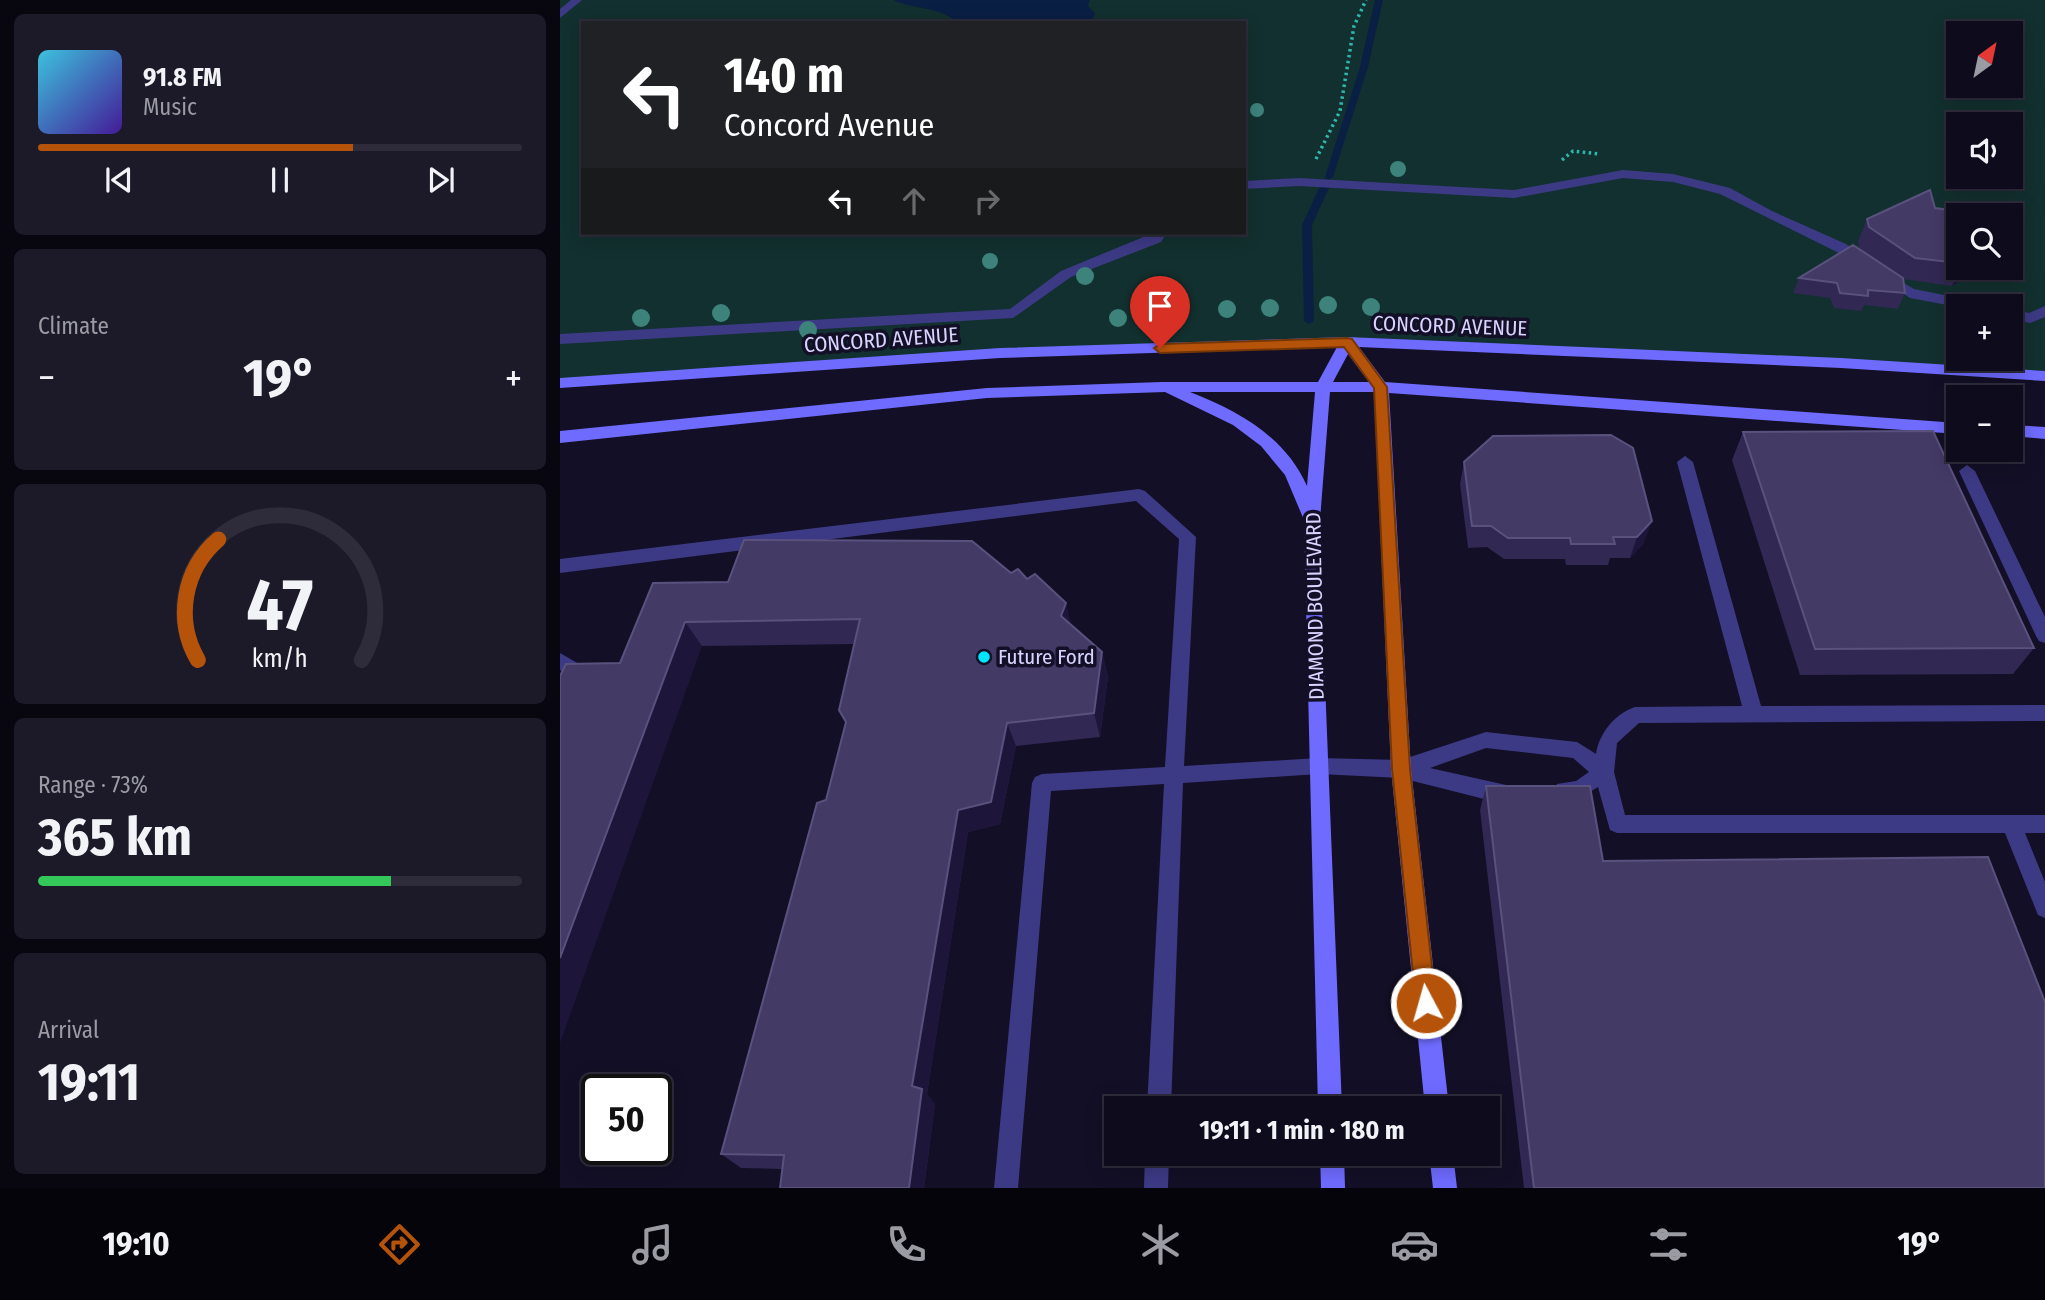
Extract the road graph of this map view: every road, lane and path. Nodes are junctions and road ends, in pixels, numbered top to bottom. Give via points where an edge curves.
1 (577, 0) edge
2 (1366, 0) edge
3 (560, 15) edge
4 (1298, 182) junction
5 (1246, 185) edge
6 (1159, 235) edge
7 (1946, 300) edge
8 (2045, 311) edge
9 (2023, 317) edge
10 (560, 339) edge
11 (1347, 342) junction
12 (2045, 376) edge
13 (560, 383) edge
14 (1323, 386) junction
15 (1162, 387) junction
16 (1381, 387) junction
17 (1946, 427) edge
18 (2023, 432) edge
19 (2045, 433) edge
20 (560, 437) edge
21 (1685, 462) dead end
22 (1968, 471) dead end
23 (1312, 521) junction
24 (560, 566) edge
25 (2045, 636) edge
26 (560, 660) edge
27 (2045, 713) edge
28 (1754, 715) junction
29 (560, 720) edge
30 (1319, 766) junction
31 (1401, 769) junction
32 (1604, 772) junction
33 (1174, 775) junction
34 (2045, 824) edge
35 (2012, 825) junction
36 (2045, 908) edge
37 (1160, 1096) edge
38 (1330, 1096) edge
39 (1436, 1096) edge
40 (1157, 1166) edge
41 (1332, 1166) edge
42 (1442, 1166) edge
43 (1006, 1188) edge
44 (1156, 1188) edge
45 (1333, 1188) edge
46 (1445, 1188) edge

1 - 3 lane
2 - 4 path via 1354,26 1340,111 1320,153
4 - 5 lane
4 - 7 lane via 1514,194 1623,174 1673,178 1725,191 1841,247 1910,293
6 - 10 lane via 1066,274 1013,313
8 - 9 lane
11 - 12 main road, CONCORD AVENUE
11 - 13 main road, CONCORD AVENUE via 1000,353
11 - 14 main road, DIAMOND BOULEVARD
11 - 16 main road
14 - 15 main road
14 - 16 main road
14 - 23 main road, DIAMOND BOULEVARD
15 - 20 main road via 987,393
15 - 23 main road via 1222,411 1270,444 1292,472
16 - 17 main road
16 - 31 main road
18 - 19 main road
21 - 28 lane
22 - 25 lane
23 - 30 main road, DIAMOND BOULEVARD
24 - 33 lane via 1139,495 1188,537
26 - 29 lane via 580,673
27 - 28 lane
28 - 32 lane via 1634,715 1608,739
30 - 31 lane
30 - 33 lane
30 - 38 main road, DIAMOND BOULEVARD
31 - 32 lane via 1496,793 1580,789
31 - 32 lane via 1486,740 1577,750
31 - 39 main road
32 - 35 lane via 1617,824
33 - 37 lane
33 - 43 lane via 1042,783
34 - 35 lane
35 - 36 lane
40 - 44 lane
41 - 45 main road
42 - 46 main road

